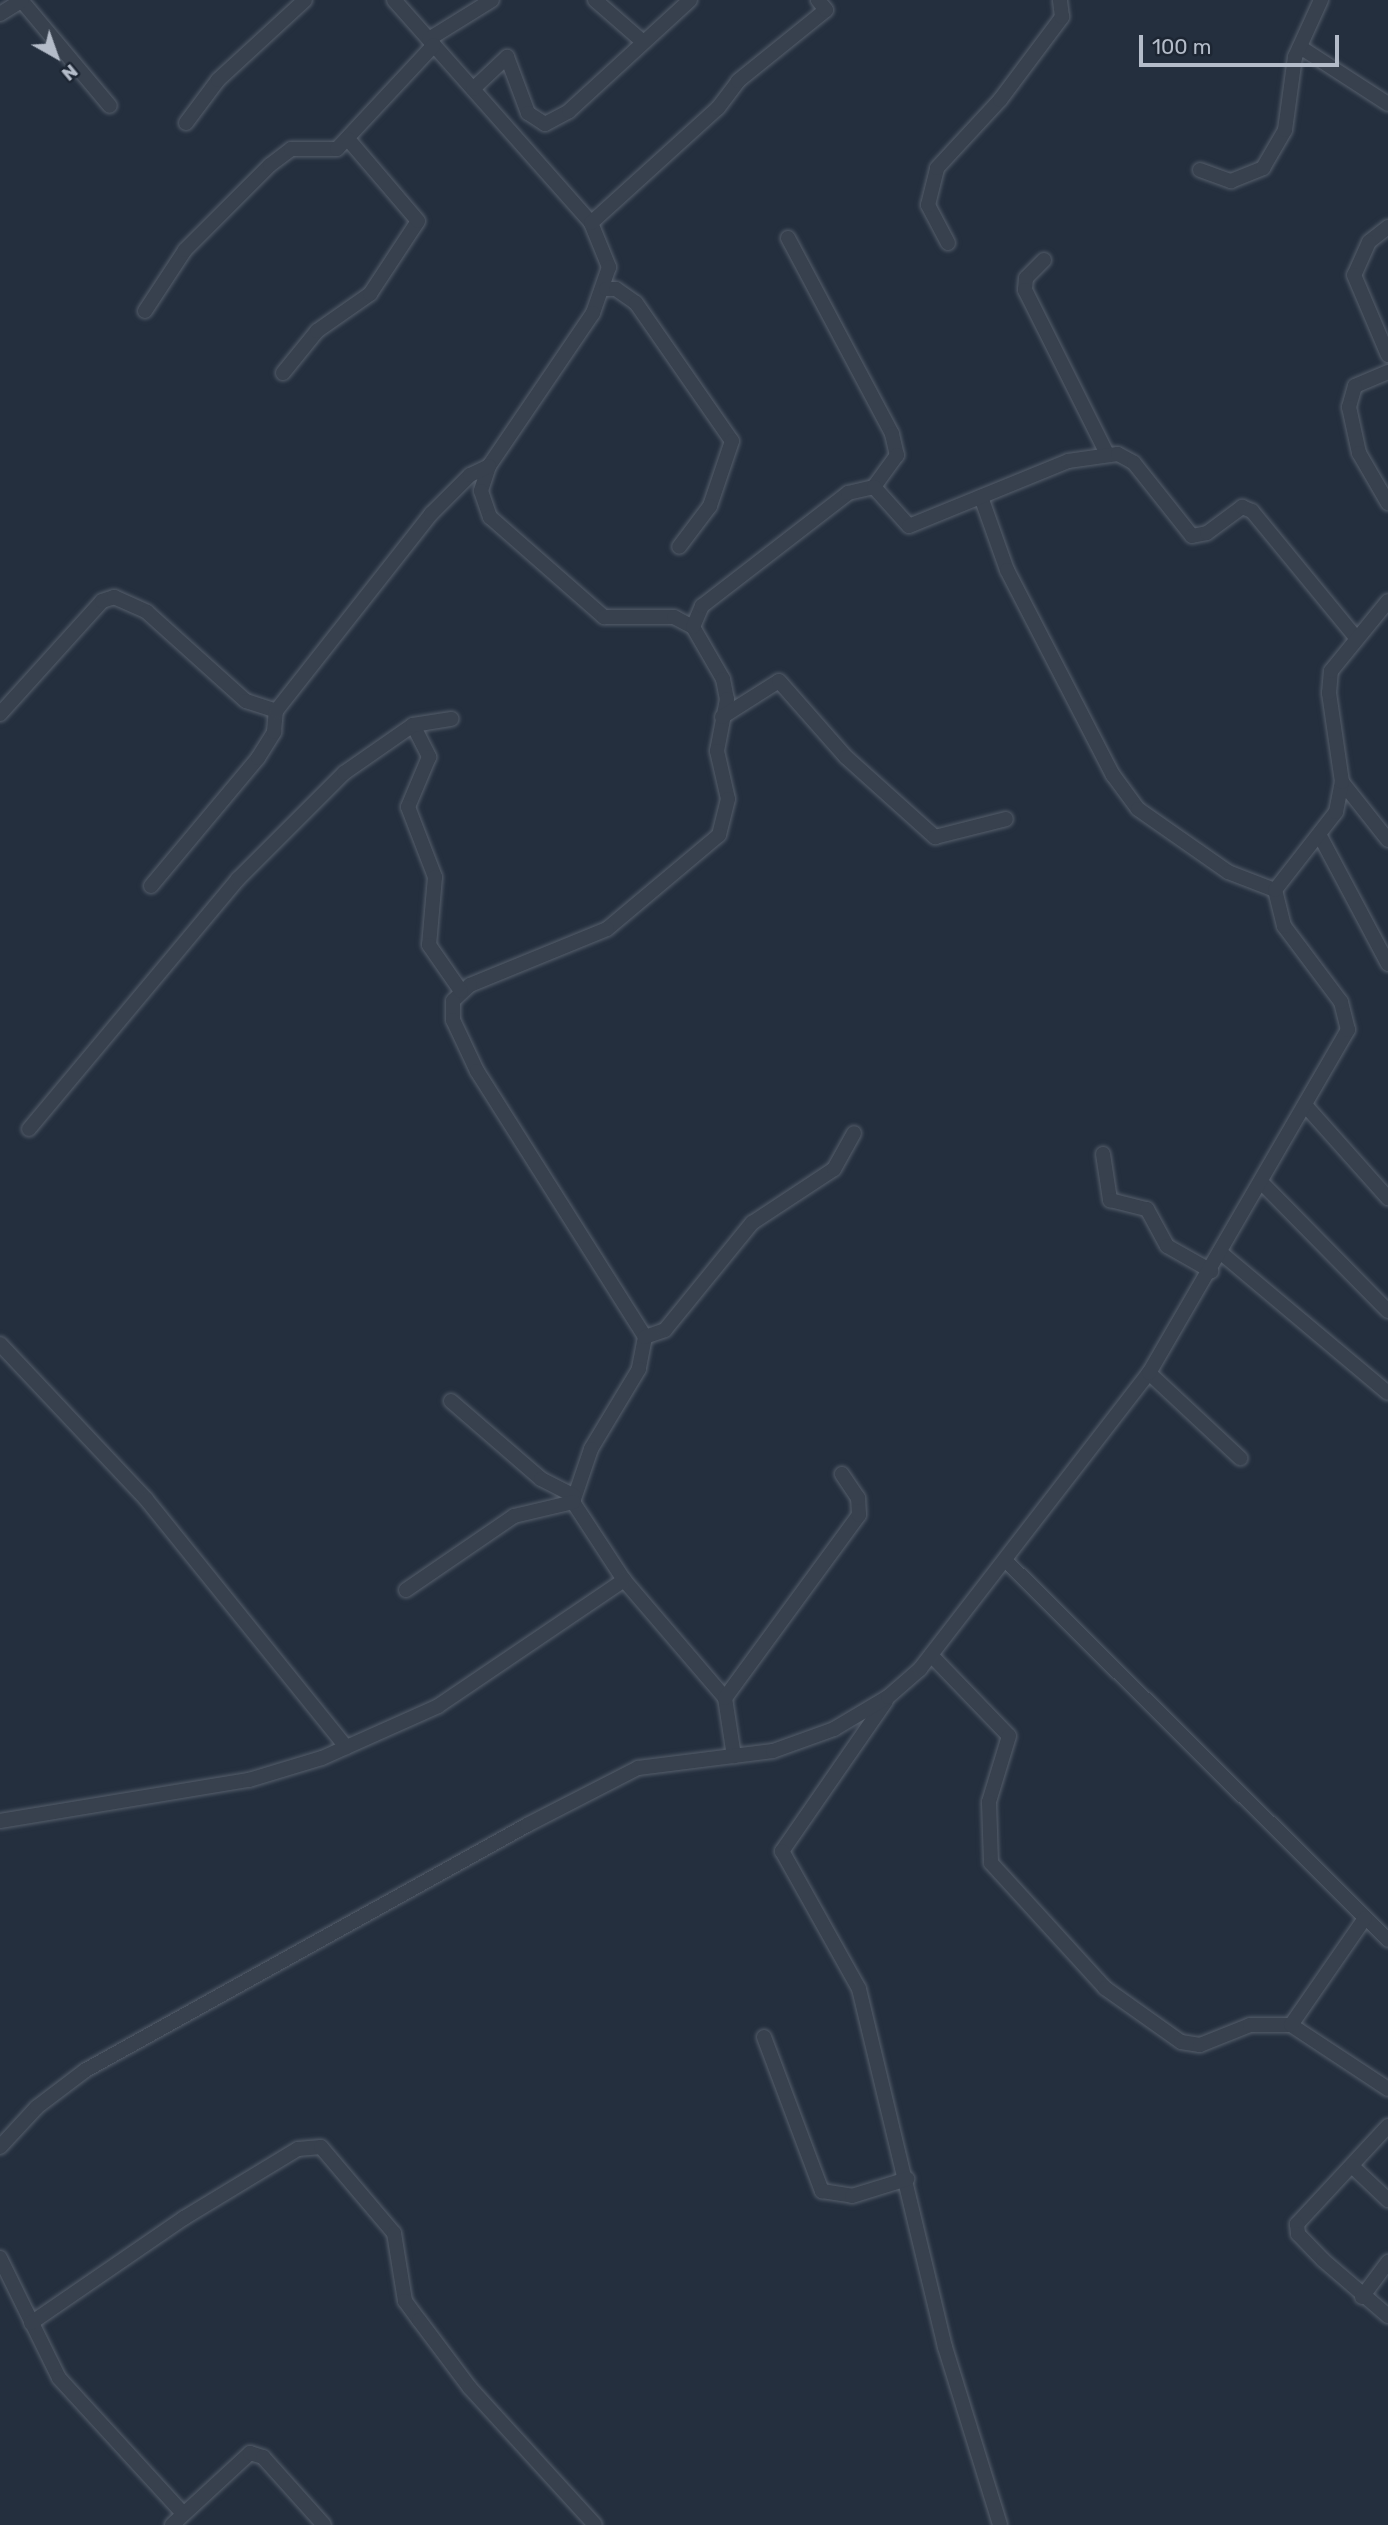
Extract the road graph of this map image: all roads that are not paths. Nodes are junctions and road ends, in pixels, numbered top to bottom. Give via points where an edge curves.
1 (21, 0) edge
2 (305, 0) edge
3 (394, 0) edge
4 (492, 0) edge
5 (595, 0) edge
6 (690, 0) edge
7 (818, 0) edge
8 (1060, 0) edge
9 (1321, 0) edge
10 (0, 14) edge
11 (642, 41) junction
12 (431, 42) junction
13 (1300, 47) junction
14 (473, 89) junction
15 (1388, 104) edge
16 (110, 106) dead end
17 (186, 123) dead end
18 (348, 139) junction
19 (1200, 170) dead end
20 (591, 223) junction
21 (1388, 227) edge
22 (788, 238) dead end
23 (948, 243) dead end
24 (1044, 260) dead end
25 (606, 289) junction
26 (145, 311) dead end
27 (1388, 355) edge
28 (1388, 372) edge
29 (282, 373) dead end
30 (1107, 454) junction
31 (489, 466) junction
32 (874, 487) junction
33 (981, 497) junction
34 (1388, 503) edge
35 (679, 547) dead end
36 (1388, 601) edge
37 (693, 627) junction
38 (1354, 635) junction
39 (276, 711) junction
40 (0, 713) edge
41 (722, 717) junction
42 (453, 719) dead end
43 (413, 725) junction
44 (1342, 782) junction
45 (1006, 819) dead end
46 (1320, 836) junction
47 (1388, 840) edge
48 (151, 886) dead end
49 (1275, 890) junction
50 (1388, 964) edge
51 (461, 991) junction
52 (1305, 1105) junction
53 (29, 1129) dead end
54 (854, 1133) dead end
55 (1103, 1154) dead end
56 (1263, 1184) junction
57 (1388, 1198) edge
58 (1220, 1252) junction
59 (1211, 1271) junction
60 (1388, 1311) edge
61 (645, 1336) junction
62 (0, 1344) edge
63 (1149, 1373) junction
64 (1388, 1393) edge
65 (451, 1401) dead end
66 (1240, 1458) dead end
67 (842, 1474) dead end
68 (573, 1499) junction
69 (1006, 1561) junction
70 (624, 1580) junction
71 (406, 1590) dead end
72 (931, 1655) junction
73 (888, 1697) junction
74 (725, 1698) junction
75 (346, 1747) junction
76 (734, 1756) junction
77 (0, 1821) edge
78 (1365, 1918) junction
79 (1388, 1940) edge
80 (1291, 2025) junction
81 (764, 2037) dead end
82 (1388, 2089) edge
83 (1388, 2126) edge
84 (0, 2147) edge
85 (1352, 2166) junction
86 (907, 2179) junction
87 (1388, 2200) edge
88 (0, 2258) edge
89 (1388, 2262) edge
90 (1362, 2297) junction
91 (1388, 2316) edge
92 (31, 2323) junction
93 (181, 2512) junction
94 (172, 2525) edge
95 (324, 2525) edge
96 (596, 2525) edge
97 (1000, 2525) edge

1 - 10 street
1 - 16 street
2 - 17 street via 219,80
3 - 12 street
4 - 12 street
5 - 11 street
6 - 11 street
7 - 20 street via 826,10 738,81 718,108
8 - 23 street via 1062,17 1000,100 937,168 928,205
9 - 13 street
11 - 14 street via 569,111 544,124 528,113 507,57
12 - 14 street
12 - 18 street
13 - 15 street
13 - 19 street via 1288,120 1263,168 1231,181
14 - 20 street
18 - 26 street via 324,153 291,149 270,165 185,250
18 - 29 street via 418,221 370,294 317,331
20 - 25 street via 609,267
21 - 27 street via 1369,242 1354,275
22 - 32 street via 892,434 897,455
24 - 30 street via 1026,278 1025,290
25 - 31 street
25 - 35 street via 616,289 636,303 732,441 710,506
28 - 34 street via 1355,386 1349,407 1359,453
30 - 33 street via 1068,461
30 - 38 street via 1127,456 1192,536 1200,537 1242,507 1252,511
31 - 37 street via 481,491 490,517 581,603 604,617 674,617
31 - 39 street via 449,493
32 - 33 street via 905,526
32 - 37 street via 848,493 713,598 695,614
33 - 49 street via 1007,570 1113,775 1138,809 1228,872
36 - 38 street
37 - 41 street via 723,679
38 - 44 street via 1329,683
39 - 40 street via 253,706 147,612 114,597 102,601
39 - 48 street via 269,743
41 - 45 street via 779,681 846,757 935,837
41 - 51 street via 717,751 728,799 719,835 699,857 598,934
42 - 43 street
43 - 51 street via 429,757 408,807 435,877 429,945
43 - 53 street via 344,773 238,879
44 - 46 street via 1336,812
44 - 47 street
46 - 49 street
46 - 50 street
49 - 52 street via 1284,926 1348,1016 1348,1030
51 - 61 street via 453,1001 453,1020 461,1044
52 - 56 street
52 - 57 street
54 - 61 street via 834,1169 752,1223 665,1330
55 - 59 street via 1110,1200 1147,1209 1167,1247
56 - 58 street
56 - 60 street
58 - 59 street
58 - 64 street
59 - 63 street
61 - 68 street via 639,1369 591,1449
62 - 75 street via 146,1500
63 - 66 street
63 - 69 street
65 - 68 street via 541,1479
67 - 74 street via 858,1498 859,1516
68 - 70 street
68 - 71 street via 514,1516
69 - 72 street
69 - 78 street
70 - 74 street
70 - 75 street via 438,1706
72 - 73 street
72 - 80 street via 1009,1736 989,1802 991,1863 1105,1989 1181,2042 1200,2045 1250,2025
73 - 76 street via 834,1729 773,1751
73 - 86 street via 782,1851 854,1976
74 - 76 street
75 - 77 street via 249,1780
76 - 84 street via 638,1768 527,1825 86,2070 37,2107
78 - 79 street
78 - 80 street
80 - 82 street
81 - 86 street via 822,2191 852,2196
83 - 85 street
85 - 87 street
85 - 90 street via 1301,2219 1297,2234
86 - 97 street via 946,2347
88 - 92 street
89 - 90 street
90 - 91 street
92 - 93 street via 59,2378
92 - 96 street via 184,2218 298,2150 321,2147 394,2232 405,2301 478,2398
93 - 94 street
93 - 95 street via 250,2453 263,2457

